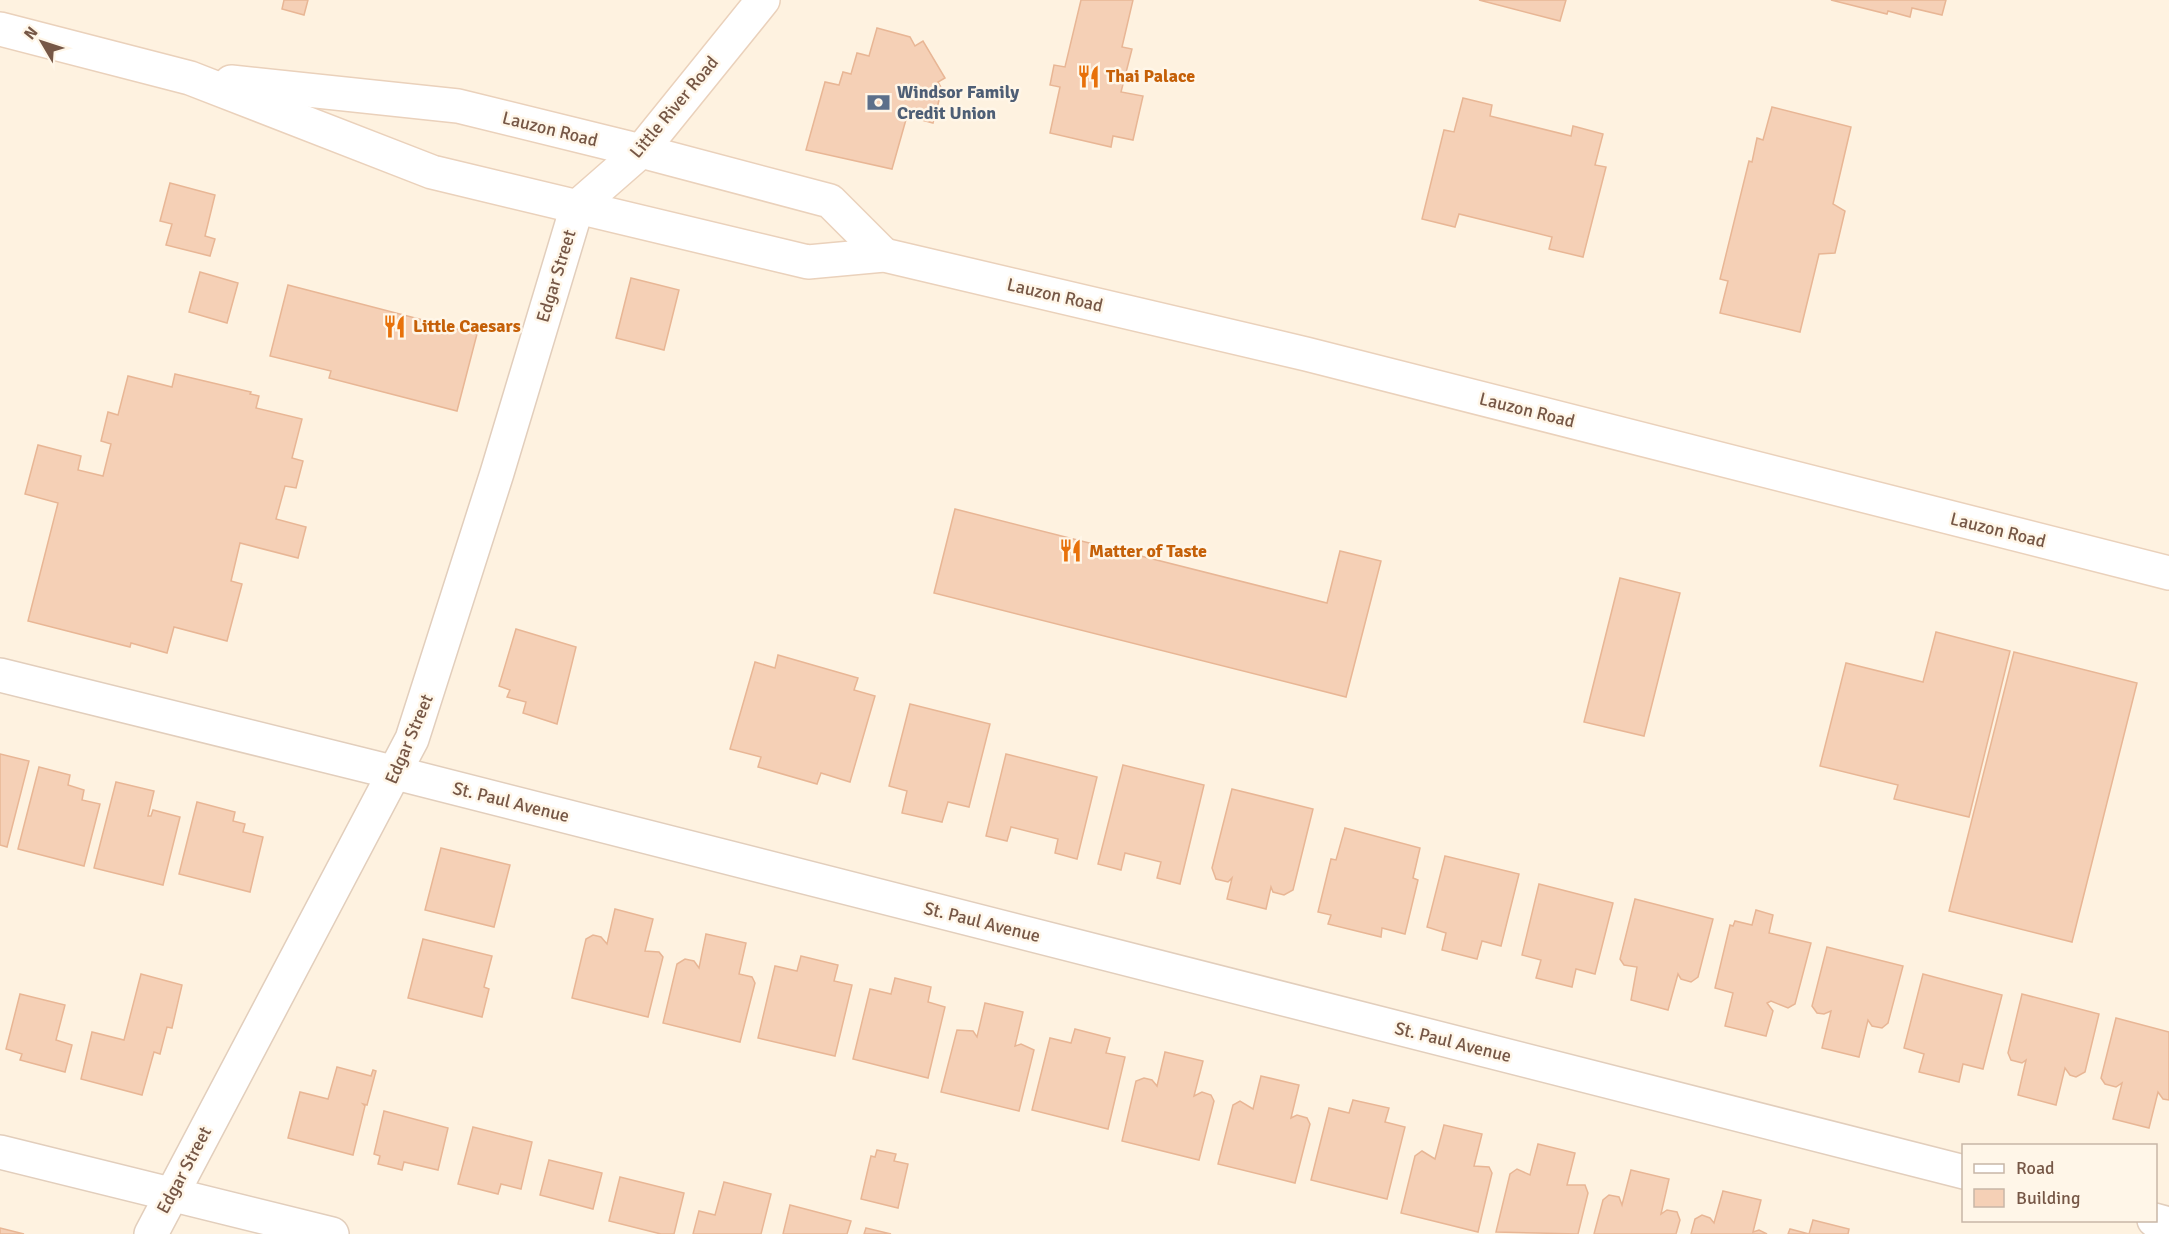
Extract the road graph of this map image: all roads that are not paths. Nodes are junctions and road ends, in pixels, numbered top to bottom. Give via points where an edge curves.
1 (763, 0) edge
2 (0, 29) edge
3 (190, 78) junction
4 (641, 151) junction
5 (577, 207) junction
6 (884, 255) junction
7 (2169, 573) edge
8 (0, 675) edge
9 (396, 773) junction
10 (0, 1152) edge
11 (1962, 1171) edge
12 (171, 1194) junction
13 (151, 1234) edge
14 (332, 1234) edge

1 - 4 street, Little River Road
2 - 3 street, Lauzon Road
3 - 4 street, Lauzon Road via 458,106
3 - 5 street, Lauzon Road via 432,172
4 - 5 street, Little River Road
4 - 6 street, Lauzon Road via 830,201
5 - 6 street, Lauzon Road via 808,262
5 - 9 street, Edgar Street via 427,700
6 - 7 street, Lauzon Road via 1306,354
8 - 9 street, St. Paul Avenue
9 - 11 street, St. Paul Avenue
9 - 12 street, Edgar Street
10 - 12 street
12 - 13 street, Edgar Street
12 - 14 street

